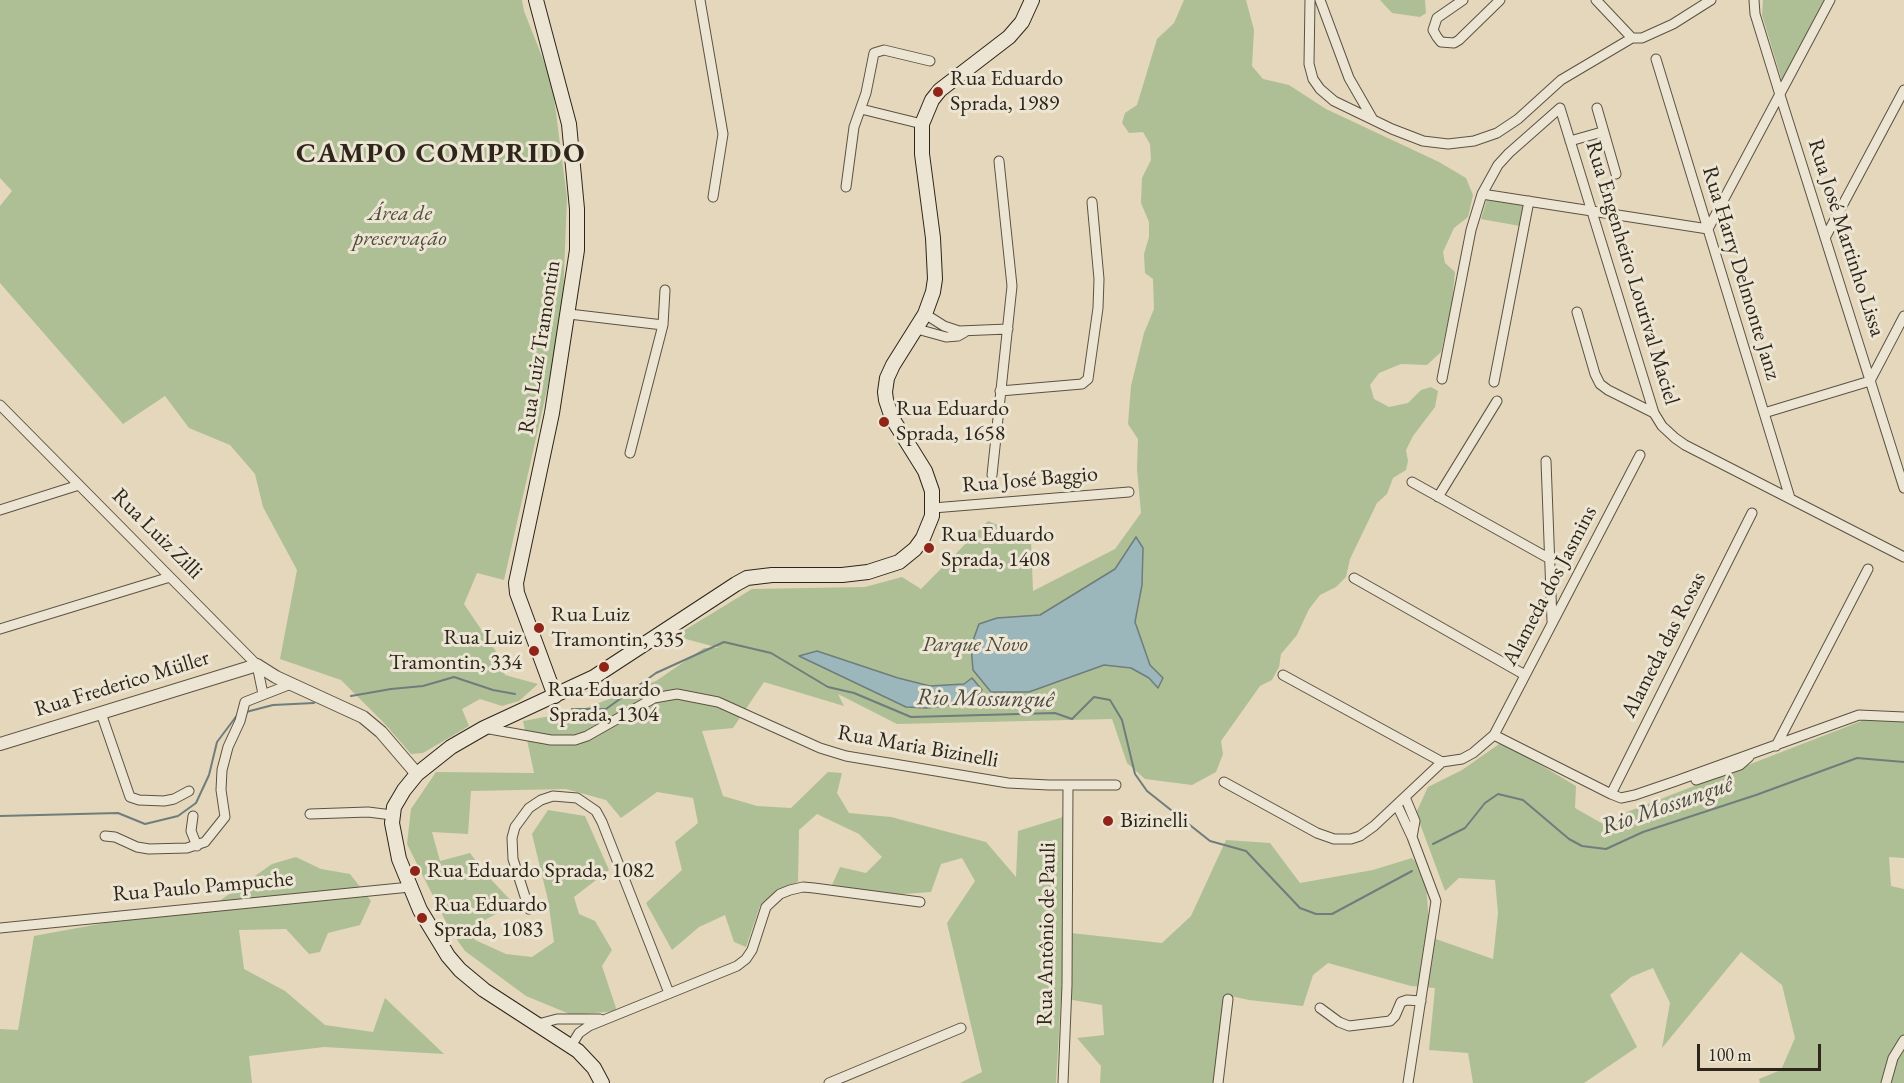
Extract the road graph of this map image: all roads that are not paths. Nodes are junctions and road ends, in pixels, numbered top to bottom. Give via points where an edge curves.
1 (536, 0) edge
2 (700, 0) edge
3 (1032, 0) edge
4 (1310, 0) edge
5 (1320, 0) edge
6 (1463, 0) edge
7 (1500, 0) edge
8 (1596, 0) edge
9 (1712, 0) edge
10 (1754, 0) edge
11 (1830, 0) edge
12 (1841, 0) edge
13 (1632, 38) junction
14 (1656, 59) dead end
15 (930, 61) dead end
16 (1904, 90) edge
17 (1780, 95) junction
18 (1597, 108) dead end
19 (861, 109) junction
20 (1372, 118) junction
21 (923, 122) junction
22 (1602, 132) junction
23 (1570, 141) junction
24 (999, 162) dead end
25 (1616, 174) dead end
26 (846, 187) dead end
27 (1482, 194) junction
28 (713, 197) dead end
29 (1529, 201) junction
30 (1092, 202) dead end
31 (1591, 211) junction
32 (1708, 229) junction
33 (1826, 238) junction
34 (665, 290) dead end
35 (1577, 312) dead end
36 (569, 314) junction
37 (925, 314) junction
38 (1904, 316) edge
39 (663, 325) junction
40 (917, 329) junction
41 (1008, 329) junction
42 (966, 332) junction
43 (1442, 379) dead end
44 (1870, 381) junction
45 (1494, 382) dead end
46 (1000, 391) junction
47 (1497, 401) dead end
48 (0, 405) edge
49 (1654, 413) junction
50 (1764, 413) junction
51 (630, 453) dead end
52 (1640, 455) dead end
53 (1546, 461) dead end
54 (992, 475) dead end
55 (1412, 482) dead end
56 (80, 485) junction
57 (1904, 488) edge
58 (1129, 492) dead end
59 (1438, 497) junction
60 (1790, 498) junction
61 (933, 508) junction
62 (0, 510) edge
63 (1752, 513) dead end
64 (1904, 557) edge
65 (1550, 559) junction
66 (1868, 569) dead end
67 (170, 577) junction
68 (1354, 578) dead end
69 (1552, 623) junction
70 (0, 629) edge
71 (257, 665) junction
72 (1283, 675) dead end
73 (1526, 675) junction
74 (291, 684) junction
75 (263, 694) junction
76 (555, 696) junction
77 (101, 713) junction
78 (1904, 717) edge
79 (484, 728) junction
80 (1494, 735) junction
81 (0, 744) edge
82 (1776, 746) junction
83 (1442, 762) junction
84 (417, 774) junction
85 (1224, 782) dead end
86 (1116, 785) dead end
87 (1068, 786) junction
88 (189, 791) dead end
89 (1611, 794) junction
90 (1405, 797) junction
91 (1397, 805) junction
92 (310, 814) dead end
93 (392, 815) junction
94 (193, 816) dead end
95 (105, 836) dead end
96 (1412, 837) junction
97 (197, 846) junction
98 (410, 887) junction
99 (920, 902) dead end
100 (529, 909) dead end
101 (0, 928) edge
102 (669, 993) junction
103 (1228, 999) dead end
104 (1421, 1001) junction
105 (1320, 1008) dead end
106 (603, 1019) junction
107 (538, 1024) junction
108 (961, 1028) dead end
109 (1904, 1040) edge
110 (572, 1046) junction
111 (602, 1083) edge
112 (829, 1083) edge
113 (1063, 1083) edge
114 (1218, 1083) edge
115 (1408, 1083) edge
116 (1886, 1083) edge

1 - 36 main road, Rua Luiz Tramontin via 565,108 573,162 577,250
2 - 28 street via 723,134
3 - 21 main road via 1016,30 940,90
4 - 20 street via 1313,79 1334,101
5 - 20 street via 1349,78
6 - 7 street via 1437,18 1433,30 1442,42 1459,40
8 - 13 street
9 - 13 street via 1673,24 1642,38
10 - 17 street, Rua José Martinho Lissa
11 - 12 street
11 - 17 street
13 - 20 street via 1562,80 1513,123 1485,138 1460,144 1436,143 1406,135
14 - 32 street, Rua Harry Delmonte Janz
15 - 19 street via 884,50 874,53
16 - 33 street
17 - 32 street
17 - 33 street, Rua José Martinho Lissa
18 - 22 street
19 - 21 street via 894,119
19 - 26 street via 854,127
21 - 37 main road via 922,154 935,265 933,292
22 - 23 street
22 - 25 street
23 - 27 street, Rua Engenheiro Lourival Maciel via 1560,108 1498,165
23 - 31 street, Rua Engenheiro Lourival Maciel
24 - 41 street via 1012,275
27 - 29 street
27 - 43 street via 1471,230
29 - 31 street
29 - 45 street
30 - 46 street via 1099,279 1088,380 1082,384
31 - 32 street
31 - 49 street, Rua Engenheiro Lourival Maciel
32 - 50 street, Rua Harry Delmonte Janz
33 - 44 street, Rua José Martinho Lissa
34 - 39 street
35 - 49 street via 1600,384
36 - 39 street
36 - 76 main road, Rua Luiz Tramontin via 516,583
37 - 40 main road
37 - 42 street via 944,326
38 - 44 street
39 - 51 street
40 - 42 street via 946,337
40 - 61 main road via 890,370 886,400 892,418 929,480
41 - 42 street
41 - 46 street
44 - 50 street
44 - 57 street, Rua José Martinho Lissa
46 - 54 street
47 - 59 street
48 - 56 street, Rua Luiz Zilli
49 - 60 street, Rua Engenheiro Lourival Maciel via 1674,438
50 - 60 street, Rua Harry Delmonte Janz
52 - 69 street, Alameda dos Jasmins
53 - 65 street
55 - 59 street
56 - 62 street
56 - 67 street, Rua Luiz Zilli
58 - 61 street, Rua José Baggio
59 - 65 street
60 - 64 street, Rua Engenheiro Lourival Maciel
61 - 76 main road via 923,538 898,562 861,573 747,578 594,677
63 - 89 street, Alameda das Rosas
65 - 69 street
66 - 82 street
67 - 70 street
67 - 71 street, Rua Luiz Zilli
68 - 73 street
69 - 73 street, Alameda dos Jasmins
71 - 74 street, Rua Luiz Zilli
71 - 75 street
71 - 77 street, Rua Frederico Müller
72 - 83 street
73 - 80 street, Alameda dos Jasmins
74 - 75 street
74 - 84 street, Rua Luiz Zilli via 368,721
75 - 97 street via 247,701 228,747 221,790 225,817
76 - 79 main road
77 - 81 street, Rua Frederico Müller
77 - 88 street via 128,795 139,800 164,801
78 - 82 street via 1859,715
79 - 84 main road via 451,747
79 - 87 street, Rua Maria Bizinelli via 551,740 575,740 654,698 677,694 718,702 846,756 1008,783
80 - 83 street via 1462,759
80 - 89 street
82 - 89 street via 1754,753 1740,765 1691,782 1676,781 1628,797
83 - 90 street
84 - 93 main road
85 - 91 street via 1334,839 1360,836
86 - 87 street, Rua Maria Bizinelli
87 - 113 street, Rua Antônio de Pauli
90 - 91 street
90 - 96 street via 1415,821
91 - 96 street
92 - 93 street
93 - 98 main road via 396,846
94 - 97 street via 191,831
95 - 97 street via 149,849
96 - 104 street via 1436,901
98 - 101 street, Rua Paulo Pampuche
98 - 107 main road via 439,944 460,970
99 - 102 street via 814,888 790,890 766,907 752,950 737,966
100 - 102 street via 513,859 515,826 528,808 541,800 553,796 577,798 596,811 602,822
102 - 106 street
103 - 114 street
104 - 105 street via 1401,1002 1390,1021 1349,1026
104 - 115 street
106 - 107 street via 556,1019
106 - 110 street via 579,1033
107 - 110 main road
108 - 112 street
109 - 116 street via 1893,1058
110 - 111 main road via 586,1058

